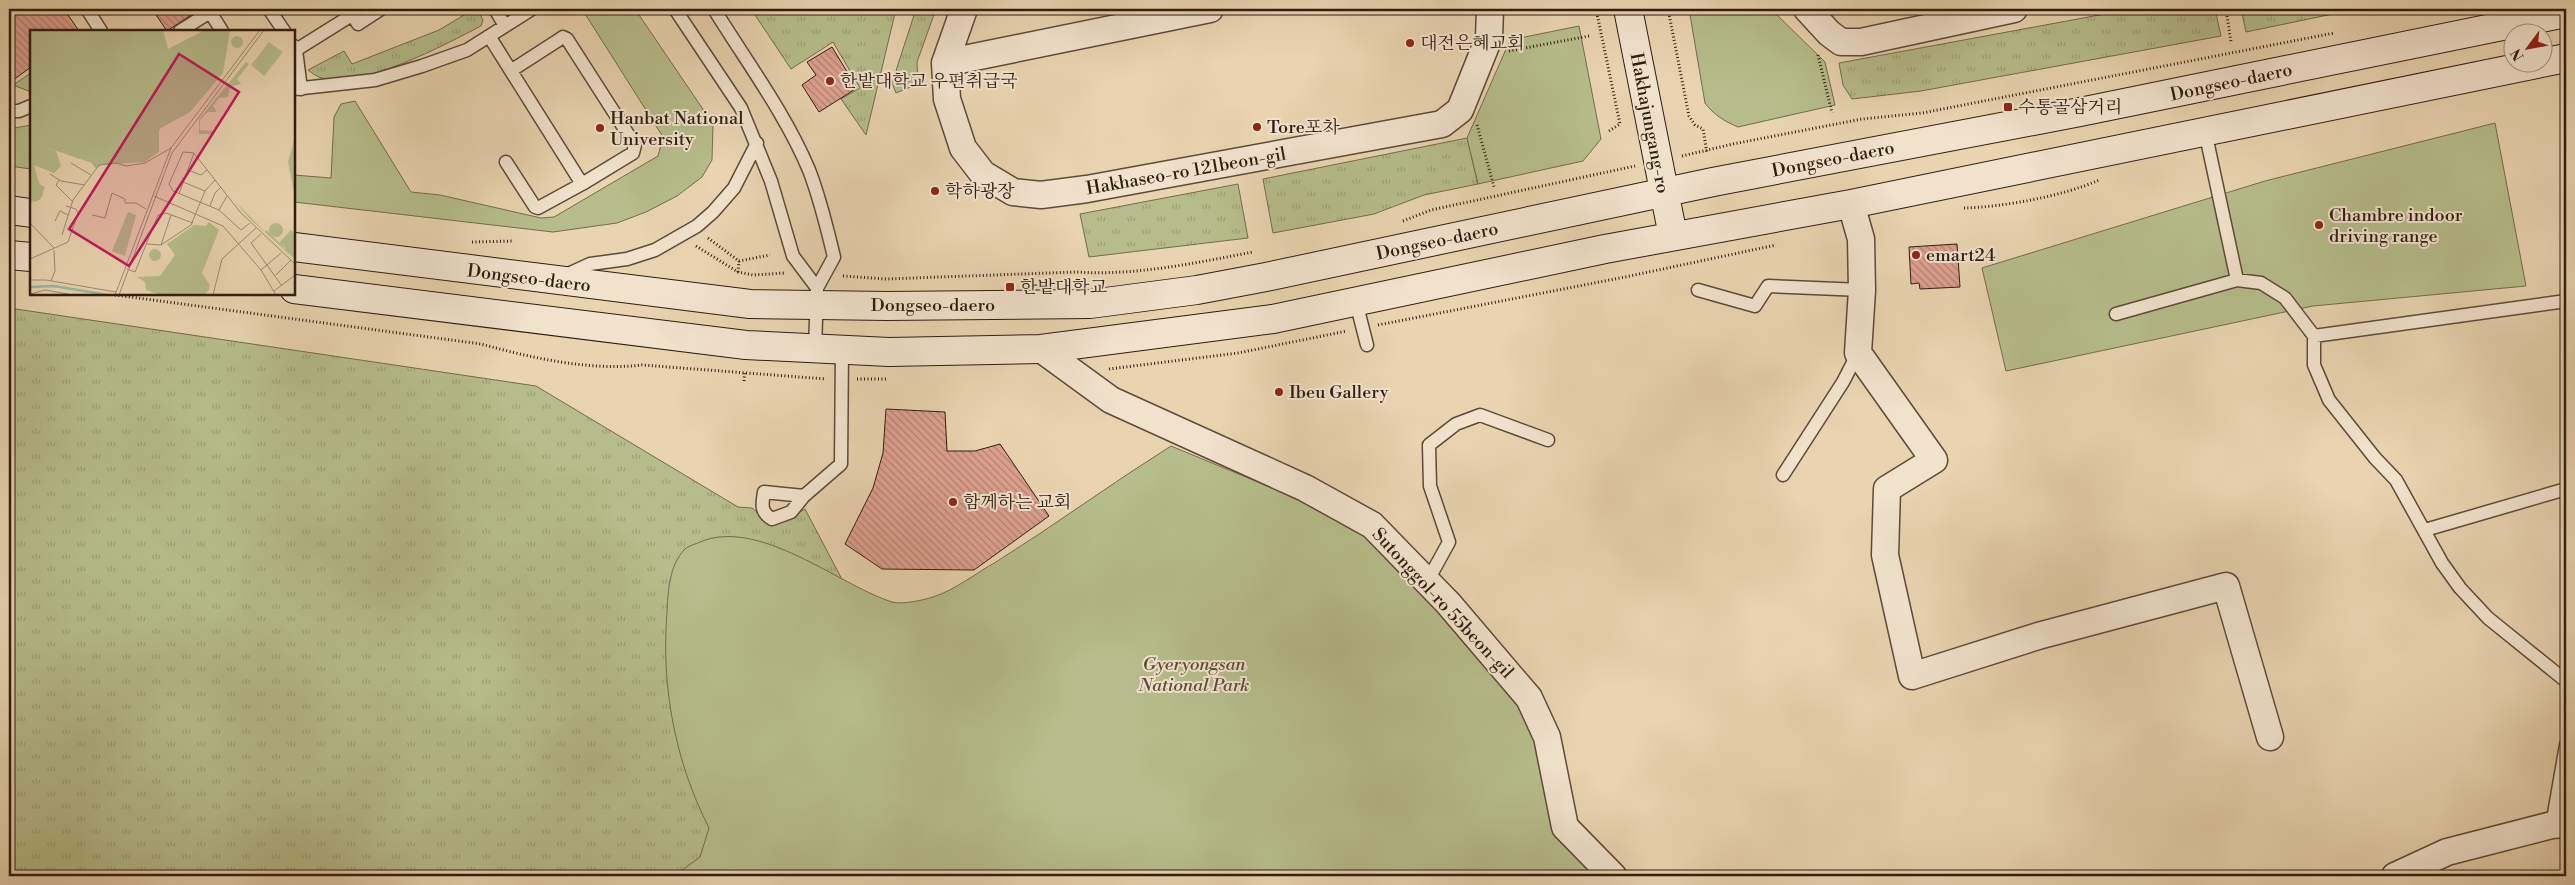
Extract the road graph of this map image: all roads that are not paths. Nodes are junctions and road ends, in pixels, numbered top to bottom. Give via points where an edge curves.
1 (87, 9) edge
2 (269, 9) edge
3 (381, 9) edge
4 (494, 9) edge
5 (532, 9) edge
6 (675, 9) edge
7 (714, 9) edge
8 (964, 9) edge
9 (1210, 9) edge
10 (1490, 9) edge
11 (1628, 9) edge
12 (1807, 9) edge
13 (2014, 9) edge
14 (213, 10) edge
15 (351, 12) edge
16 (1169, 13) edge
17 (2566, 13) edge
18 (505, 26) junction
19 (100, 30) edge
20 (182, 30) edge
21 (222, 30) edge
22 (283, 30) edge
23 (489, 36) junction
24 (295, 49) edge
25 (2566, 58) edge
26 (945, 63) junction
27 (512, 70) junction
28 (297, 89) edge
29 (30, 106) edge
30 (9, 111) edge
31 (2205, 131) junction
32 (757, 143) junction
33 (506, 162) dead end
34 (582, 184) junction
35 (1664, 192) junction
36 (1851, 204) junction
37 (9, 210) edge
38 (30, 213) edge
39 (1673, 236) junction
40 (295, 247) edge
41 (9, 255) edge
42 (30, 258) edge
43 (2237, 280) junction
44 (553, 281) junction
45 (295, 290) edge
46 (1698, 290) dead end
47 (1862, 290) junction
48 (816, 297) junction
49 (2566, 301) edge
50 (1356, 302) junction
51 (2116, 314) dead end
52 (2314, 336) junction
53 (1367, 345) dead end
54 (815, 349) junction
55 (1042, 349) junction
56 (842, 350) junction
57 (1858, 353) junction
58 (1548, 440) dead end
59 (1783, 475) dead end
60 (2566, 488) edge
61 (804, 496) dead end
62 (2425, 530) junction
63 (1427, 582) junction
64 (2566, 680) edge
65 (2270, 737) dead end
66 (2566, 745) edge
67 (2559, 824) edge
68 (1613, 876) edge
69 (2395, 876) edge

1 - 19 lane
2 - 22 lane
3 - 15 lane via 358,24
4 - 18 lane
5 - 18 lane
6 - 32 lane via 741,108
7 - 48 lane via 782,118 808,169 834,257
8 - 26 street, Hakhaseo-ro 121beon-gil
9 - 16 street
10 - 26 street, Hakhaseo-ro 121beon-gil via 1489,38 1460,110 1442,124 1041,195 1013,192 983,174 963,148 947,98
11 - 35 street, Hakhajungang-ro
12 - 13 street via 1841,42 1861,42
14 - 20 lane
14 - 21 lane
15 - 24 lane
16 - 26 street
17 - 35 street, Dongseo-daero via 2080,112
18 - 23 lane
23 - 27 lane
23 - 28 lane via 467,50 375,80
24 - 28 lane
25 - 31 street
27 - 34 lane
27 - 34 lane via 563,37 567,39 635,145 633,153
29 - 30 lane
31 - 36 street
31 - 43 lane
32 - 44 lane via 734,188 697,226 655,250 627,259 590,264
32 - 48 lane via 793,256
33 - 34 lane via 538,208
35 - 39 street, Hakhajungang-ro
35 - 48 street, Dongseo-daero via 1273,275 1090,304
36 - 39 street
36 - 47 street via 1861,239
37 - 38 street
39 - 50 street
40 - 44 street, Dongseo-daero
41 - 42 street
43 - 51 lane
43 - 52 lane via 2261,283 2286,298
44 - 48 street, Dongseo-daero via 734,303
45 - 54 street via 730,343
46 - 47 lane via 1755,306 1768,286
47 - 57 street
48 - 54 lane
49 - 52 lane
50 - 53 lane
50 - 55 street via 1264,321
52 - 62 lane via 2314,365 2329,400 2396,480
54 - 56 street
55 - 56 street
55 - 63 street, Sutonggol-ro 55beon-gil via 1111,400 1304,488 1372,525
56 - 61 lane via 841,464
57 - 59 lane
57 - 65 street via 1934,460 1887,489 1885,555 1912,676 2038,636 2226,586
58 - 63 lane via 1480,415 1456,424 1429,445 1430,486 1449,542
60 - 62 lane
62 - 64 lane via 2442,563 2471,600 2518,644
63 - 68 street, Sutonggol-ro 55beon-gil via 1529,698 1547,737 1565,828
66 - 67 lane
67 - 69 street via 2447,852

